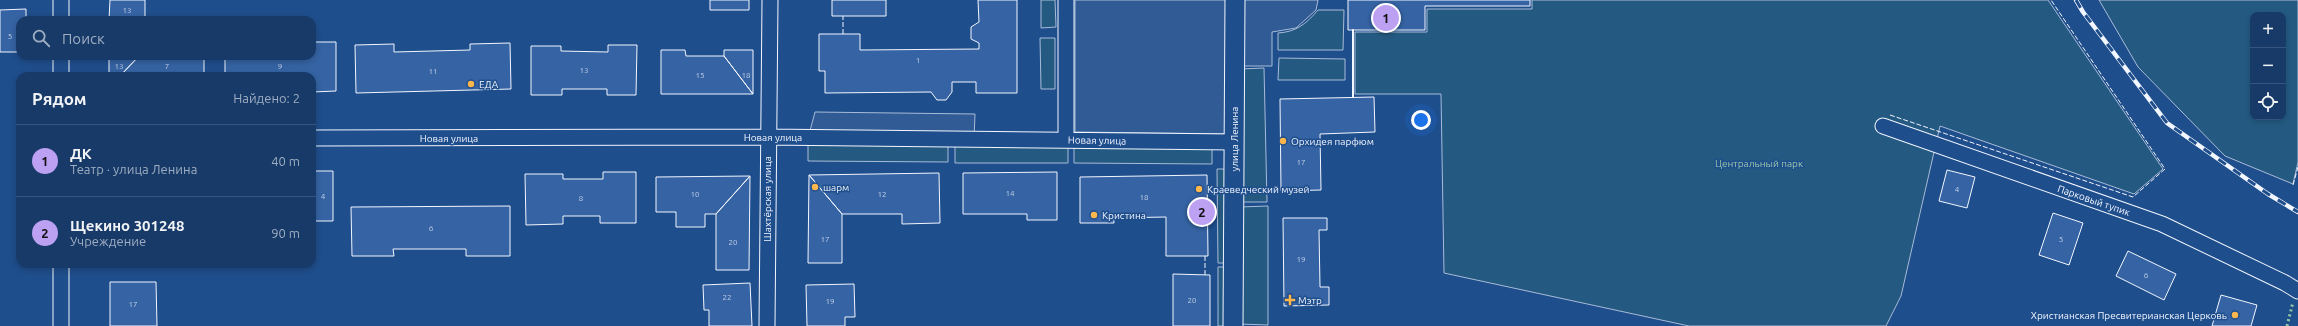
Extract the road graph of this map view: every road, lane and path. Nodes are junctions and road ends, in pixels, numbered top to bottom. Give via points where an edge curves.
1 (61, 0) edge
2 (770, 0) edge
3 (1066, 0) edge
4 (1235, 0) edge
5 (61, 16) edge
6 (61, 60) edge
7 (61, 72) edge
8 (1883, 126) dead end
9 (767, 137) junction
10 (316, 138) edge
11 (1066, 140) junction
12 (1234, 142) junction
13 (61, 268) edge
14 (2298, 291) edge
15 (61, 326) edge
16 (768, 326) edge
17 (1233, 326) edge

1 - 5 street
2 - 9 street, Шахтёрская улица
3 - 11 street
4 - 12 street, улица Ленина
6 - 7 street
8 - 14 street, Парковый тупик via 2162,224
9 - 10 street, Новая улица
9 - 11 street, Новая улица
9 - 16 street, Шахтёрская улица
11 - 12 street, Новая улица
12 - 17 street, улица Ленина
13 - 15 street

